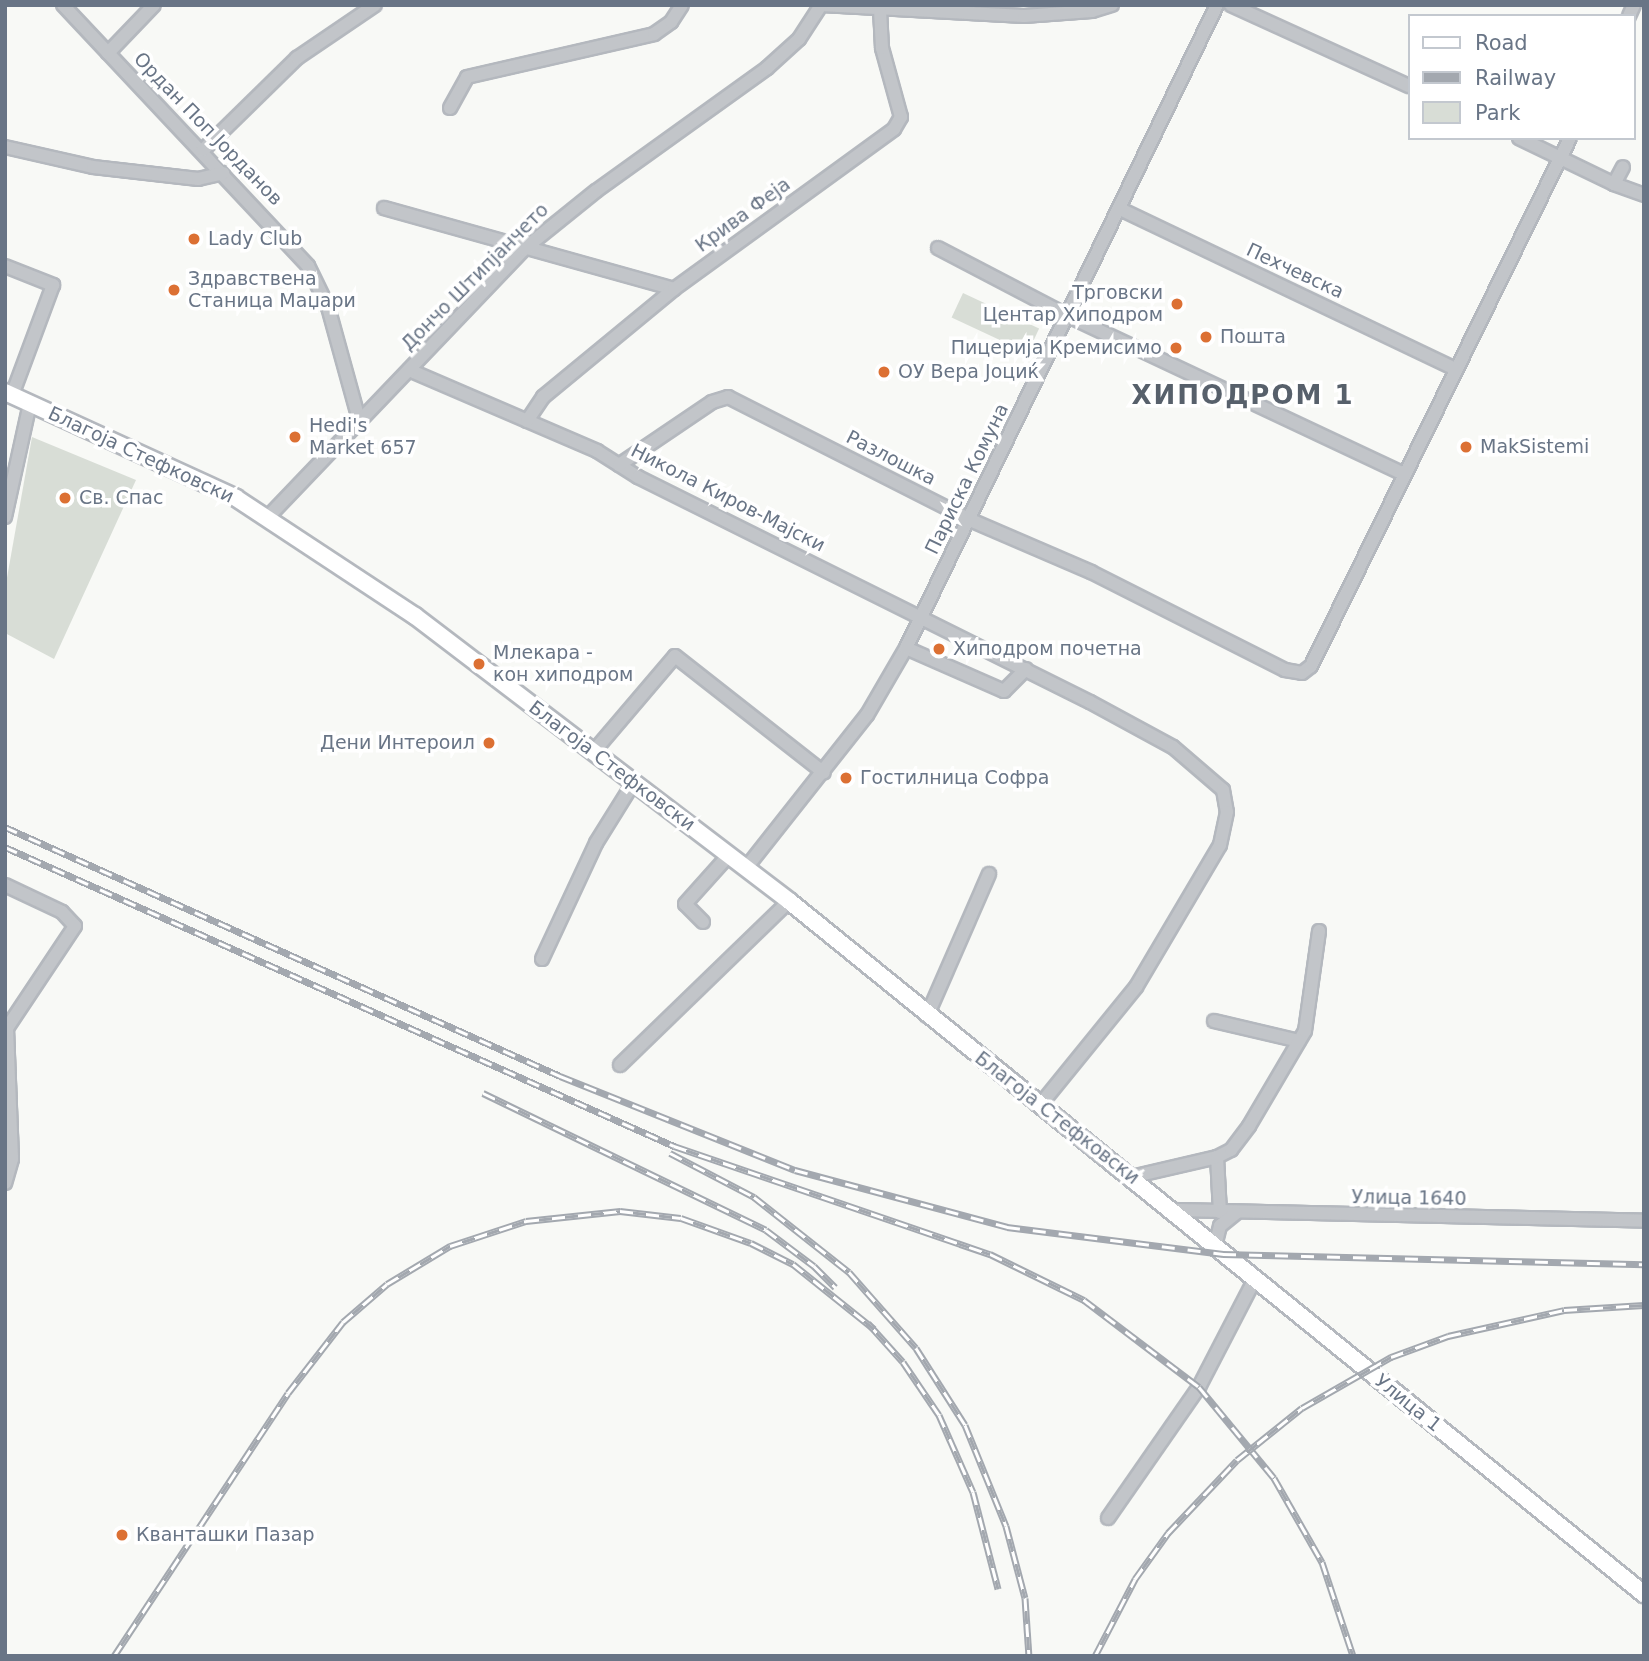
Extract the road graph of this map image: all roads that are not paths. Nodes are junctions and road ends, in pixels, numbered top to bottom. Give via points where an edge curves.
1 (63, 5) edge
2 (154, 5) edge
3 (375, 5) edge
4 (682, 5) edge
5 (821, 5) edge
6 (1112, 5) edge
7 (1217, 5) edge
8 (1231, 5) edge
9 (880, 9) junction
10 (108, 53) junction
11 (1408, 86) edge
12 (450, 108) dead end
13 (1523, 140) edge
14 (1569, 140) edge
15 (5, 147) edge
16 (203, 150) junction
17 (1561, 158) junction
18 (1623, 167) dead end
19 (223, 173) junction
20 (1614, 184) junction
21 (1644, 195) edge
22 (384, 208) dead end
23 (1120, 209) junction
24 (938, 248) dead end
25 (524, 249) junction
26 (5, 266) edge
27 (674, 289) junction
28 (1068, 316) junction
29 (1454, 368) junction
30 (409, 370) junction
31 (9, 393) edge
32 (30, 403) junction
33 (527, 421) junction
34 (360, 423) junction
35 (619, 465) junction
36 (1404, 474) junction
37 (5, 517) edge
38 (268, 517) junction
39 (968, 519) junction
40 (922, 617) junction
41 (906, 648) junction
42 (1026, 669) junction
43 (595, 750) junction
44 (824, 773) junction
45 (634, 782) junction
46 (729, 855) junction
47 (746, 868) junction
48 (989, 874) dead end
49 (5, 885) edge
50 (789, 901) junction
51 (703, 922) dead end
52 (1319, 931) dead end
53 (542, 959) dead end
54 (927, 1016) junction
55 (1214, 1021) dead end
56 (1299, 1041) junction
57 (620, 1065) dead end
58 (1040, 1105) junction
59 (1217, 1157) junction
60 (1130, 1177) junction
61 (5, 1183) edge
62 (1174, 1210) junction
63 (1220, 1212) junction
64 (1237, 1213) junction
65 (1644, 1221) edge
66 (1215, 1247) junction
67 (1255, 1279) junction
68 (1108, 1518) dead end
69 (1644, 1594) edge

1 - 10 street, Ордан Поп Јорданов
2 - 10 street, Ордан Поп Јорданов
3 - 16 street via 298,58
4 - 12 street via 671,22 654,34 467,77
5 - 9 street
5 - 25 street, Дончо Штипјанчето via 799,39 768,68 586,198
6 - 9 street via 1092,12 1024,16
7 - 23 street, Париска Комуна
8 - 11 street
9 - 27 street, Крива Феја via 899,123
10 - 16 street, Ордан Поп Јорданов
13 - 17 street
14 - 17 street
15 - 19 street via 93,167 198,179
16 - 19 street, Ордан Поп Јорданов
17 - 20 street
17 - 29 street
18 - 20 street
19 - 34 street, Ордан Поп Јорданов via 296,250 316,279
20 - 21 street
22 - 25 street
23 - 28 street, Париска Комуна
23 - 29 street, Пехчевска
24 - 28 street
25 - 27 street
25 - 30 street, Дончо Штипјанчето
26 - 31 street via 54,285
27 - 33 street, Крива Феја via 543,397
28 - 36 street
28 - 39 street, Париска Комуна
29 - 36 street
30 - 33 street, Никола Киров-Мајски
30 - 34 street, Дончо Штипјанчето
31 - 32 main road, Благоја Стефковски
32 - 37 street
32 - 38 main road, Благоја Стефковски via 190,475
33 - 35 street, Никола Киров-Мајски
34 - 38 street, Дончо Штипјанчето
35 - 39 street, Разлошка via 712,402 728,397
35 - 40 street, Никола Киров-Мајски
36 - 39 street, Разлошка via 1306,671 1292,673 1091,572
38 - 43 main road, Благоја Стефковски via 415,616
39 - 40 street, Париска Комуна
40 - 41 street, Париска Комуна
40 - 42 street, Никола Киров-Мајски
41 - 42 street via 1004,691
41 - 44 street, Париска Комуна via 867,715
42 - 58 street, Никола Киров-Мајски via 1173,747 1223,790 1227,812 1220,845 1136,987
43 - 44 street via 675,656
43 - 45 main road, Благоја Стефковски
44 - 47 street, Париска Комуна
45 - 46 main road, Благоја Стефковски
45 - 53 street via 596,843
46 - 47 main road, Благоја Стефковски
46 - 51 street via 685,904
47 - 50 main road, Благоја Стефковски
48 - 54 street
49 - 61 street via 62,912 75,926 8,1028 12,1159
50 - 54 main road, Благоја Стефковски
50 - 57 street
52 - 56 street via 1309,1017
54 - 58 main road, Благоја Стефковски
55 - 56 street
56 - 59 street via 1250,1126 1231,1150
58 - 60 main road, Благоја Стефковски
59 - 60 street
59 - 63 street
60 - 62 main road, Благоја Стефковски
62 - 63 street, Улица 1640
62 - 66 main road, Улица 1
63 - 64 street, Улица 1640
64 - 65 street, Улица 1640
64 - 66 street via 1220,1226
66 - 67 main road, Улица 1
67 - 68 street via 1199,1387
67 - 69 main road, Улица 1

